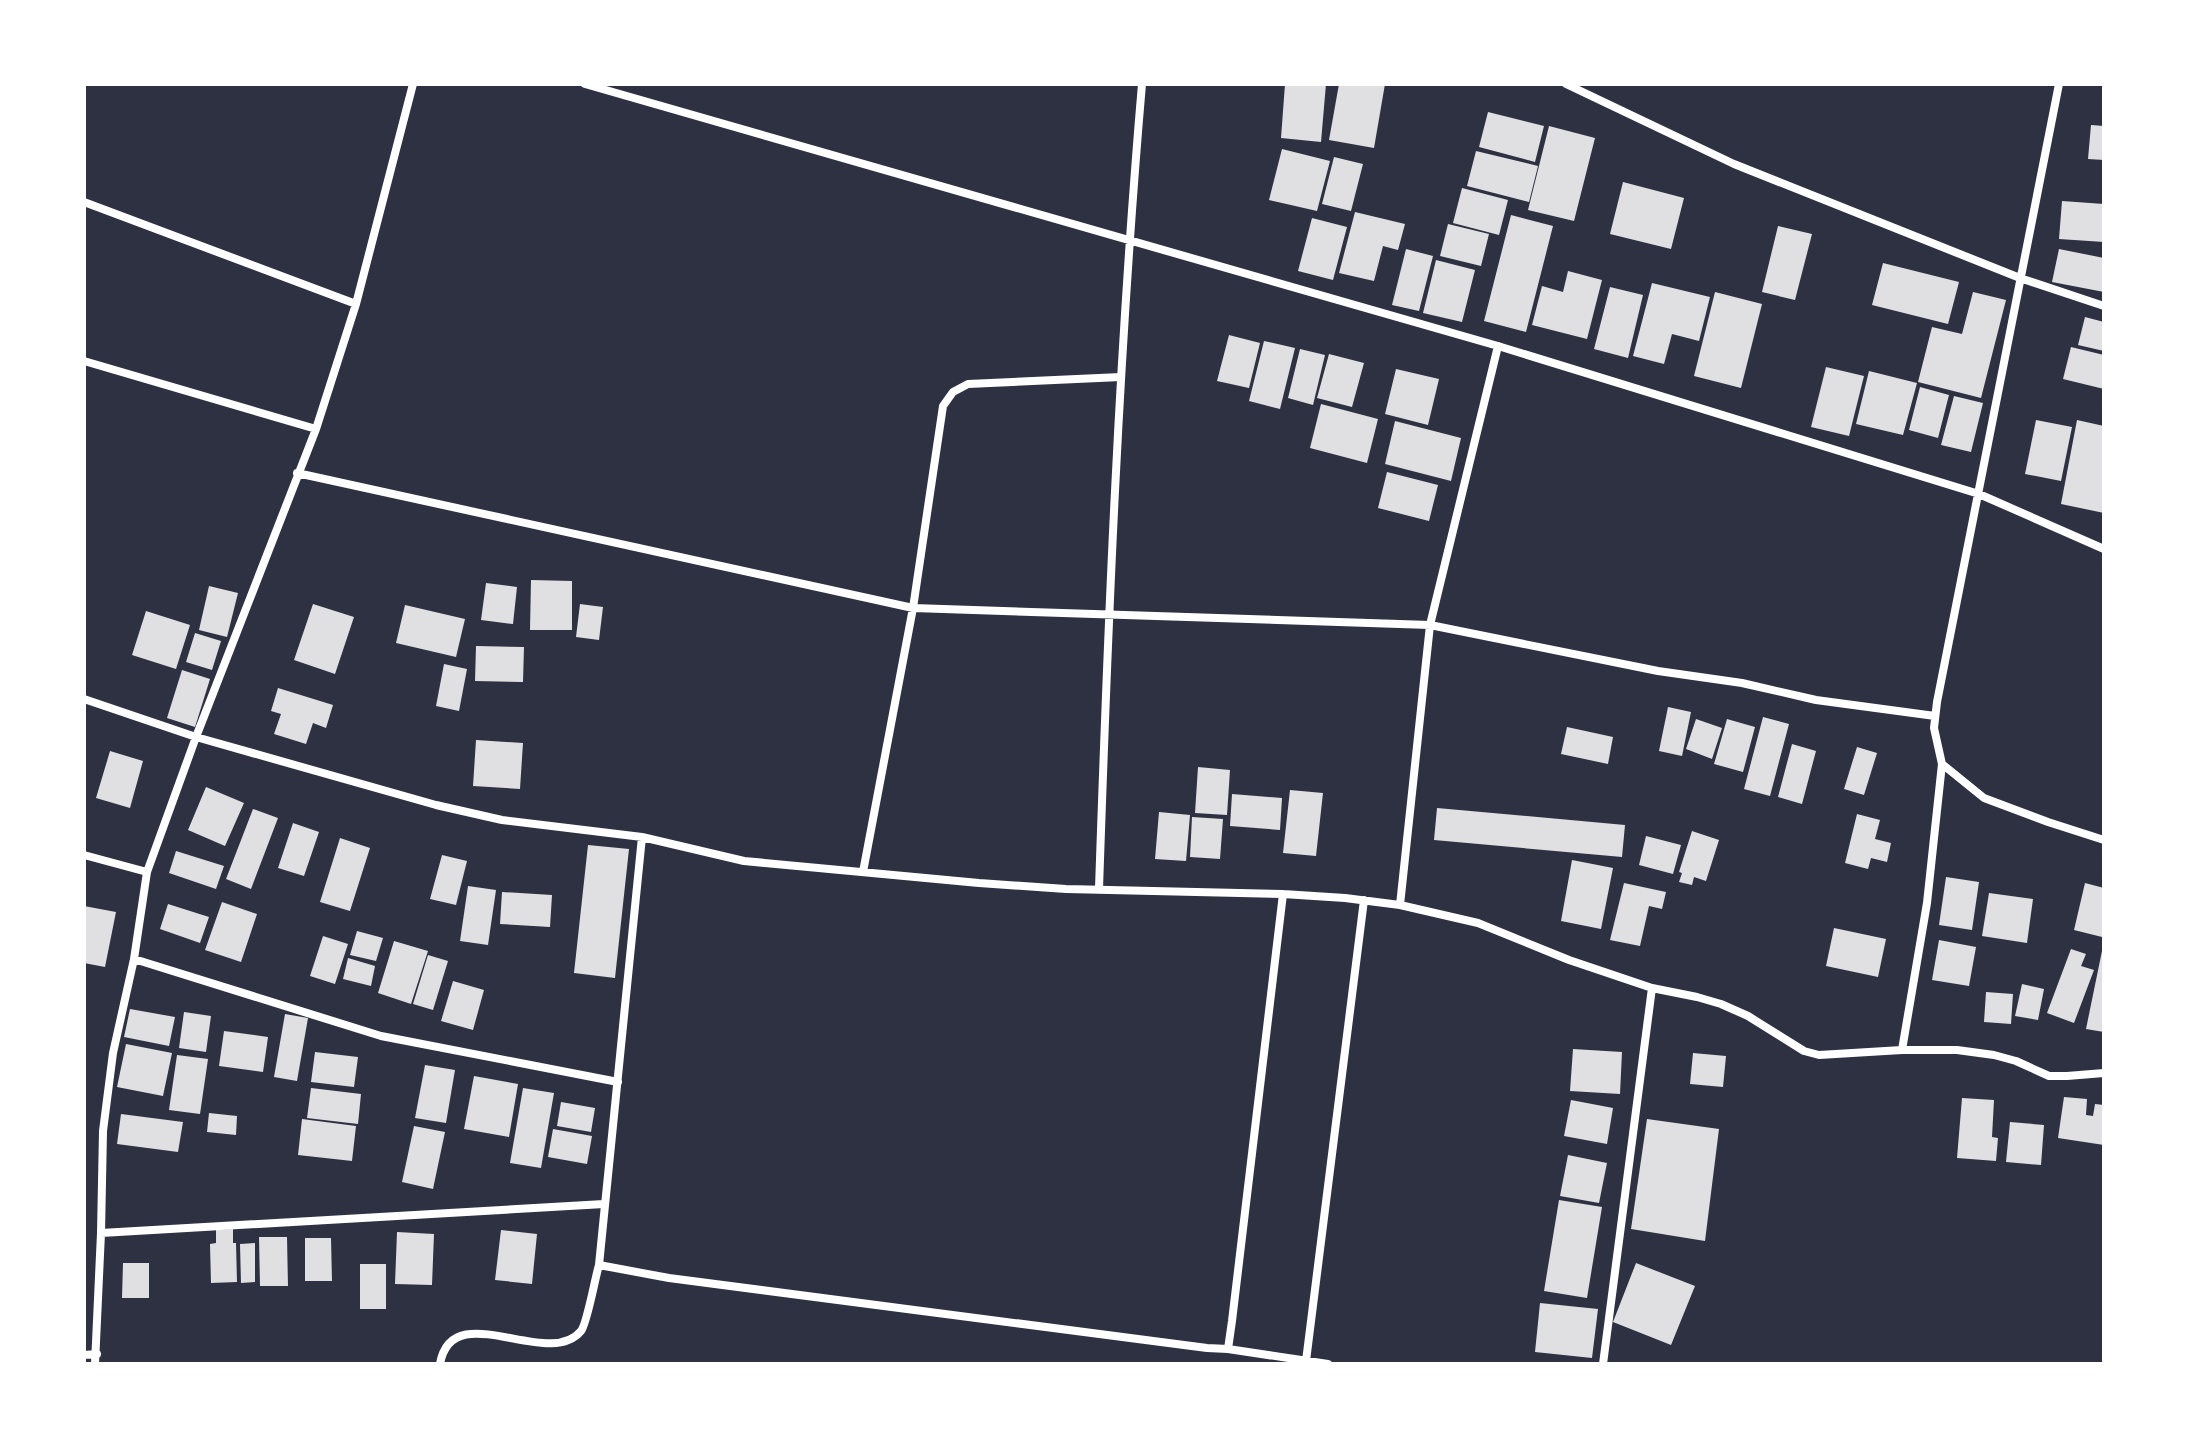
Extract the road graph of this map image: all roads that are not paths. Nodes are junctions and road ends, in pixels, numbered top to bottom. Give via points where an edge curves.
1 (413, 84) edge
2 (585, 84) edge
3 (1142, 84) edge
4 (1566, 84) edge
5 (2059, 84) edge
6 (84, 202) edge
7 (1129, 239) junction
8 (2020, 278) junction
9 (356, 304) junction
10 (2104, 306) edge
11 (1498, 346) junction
12 (84, 361) edge
13 (1121, 377) junction
14 (316, 429) junction
15 (297, 473) junction
16 (1979, 494) junction
17 (2104, 549) edge
18 (913, 608) junction
19 (1110, 614) junction
20 (1430, 625) junction
21 (84, 699) edge
22 (1935, 716) junction
23 (196, 737) junction
24 (1942, 764) junction
25 (642, 837) junction
26 (2104, 840) edge
27 (84, 855) edge
28 (147, 872) junction
29 (863, 872) junction
30 (1099, 889) junction
31 (1283, 894) junction
32 (1364, 900) junction
33 (1400, 905) junction
34 (134, 959) junction
35 (1652, 988) junction
36 (1902, 1050) junction
37 (2104, 1073) edge
38 (618, 1082) junction
39 (604, 1204) junction
40 (101, 1233) junction
41 (599, 1265) junction
42 (1228, 1349) junction
43 (84, 1355) edge
44 (96, 1359) edge
45 (1306, 1361) junction
46 (440, 1364) edge
47 (1328, 1364) edge
48 (1603, 1364) edge

1 - 9 street
2 - 7 street
3 - 7 street
4 - 8 street via 1734,164
5 - 8 street
6 - 9 street
7 - 11 street
7 - 13 street
8 - 10 street
8 - 16 street
9 - 14 street
11 - 16 street
11 - 20 street
12 - 14 street
13 - 18 street via 968,384 953,392 943,406
13 - 19 street
14 - 15 street
15 - 18 street
15 - 23 street
16 - 17 street
16 - 22 street
18 - 19 street
18 - 29 street
19 - 20 street
19 - 30 street
20 - 22 street via 1816,700
20 - 33 street
21 - 23 street
22 - 24 street
23 - 25 street via 502,820
23 - 28 street
24 - 26 street via 1984,798
24 - 36 street via 1927,903
25 - 29 street via 744,861
25 - 38 street
27 - 28 street
28 - 34 street
29 - 30 street
30 - 31 street
31 - 32 street
31 - 42 street
32 - 33 street
32 - 45 street
33 - 35 street via 1478,923
34 - 38 street via 381,1036
34 - 40 street via 103,1131
35 - 36 street via 1721,1004 1819,1055
35 - 48 street
36 - 37 street via 1984,1054 2049,1076
38 - 39 street
39 - 40 street
39 - 41 street
40 - 44 street
41 - 42 street
41 - 46 street via 585,1328 574,1339 547,1343 464,1335 453,1339
42 - 45 street
43 - 44 street
45 - 47 street

